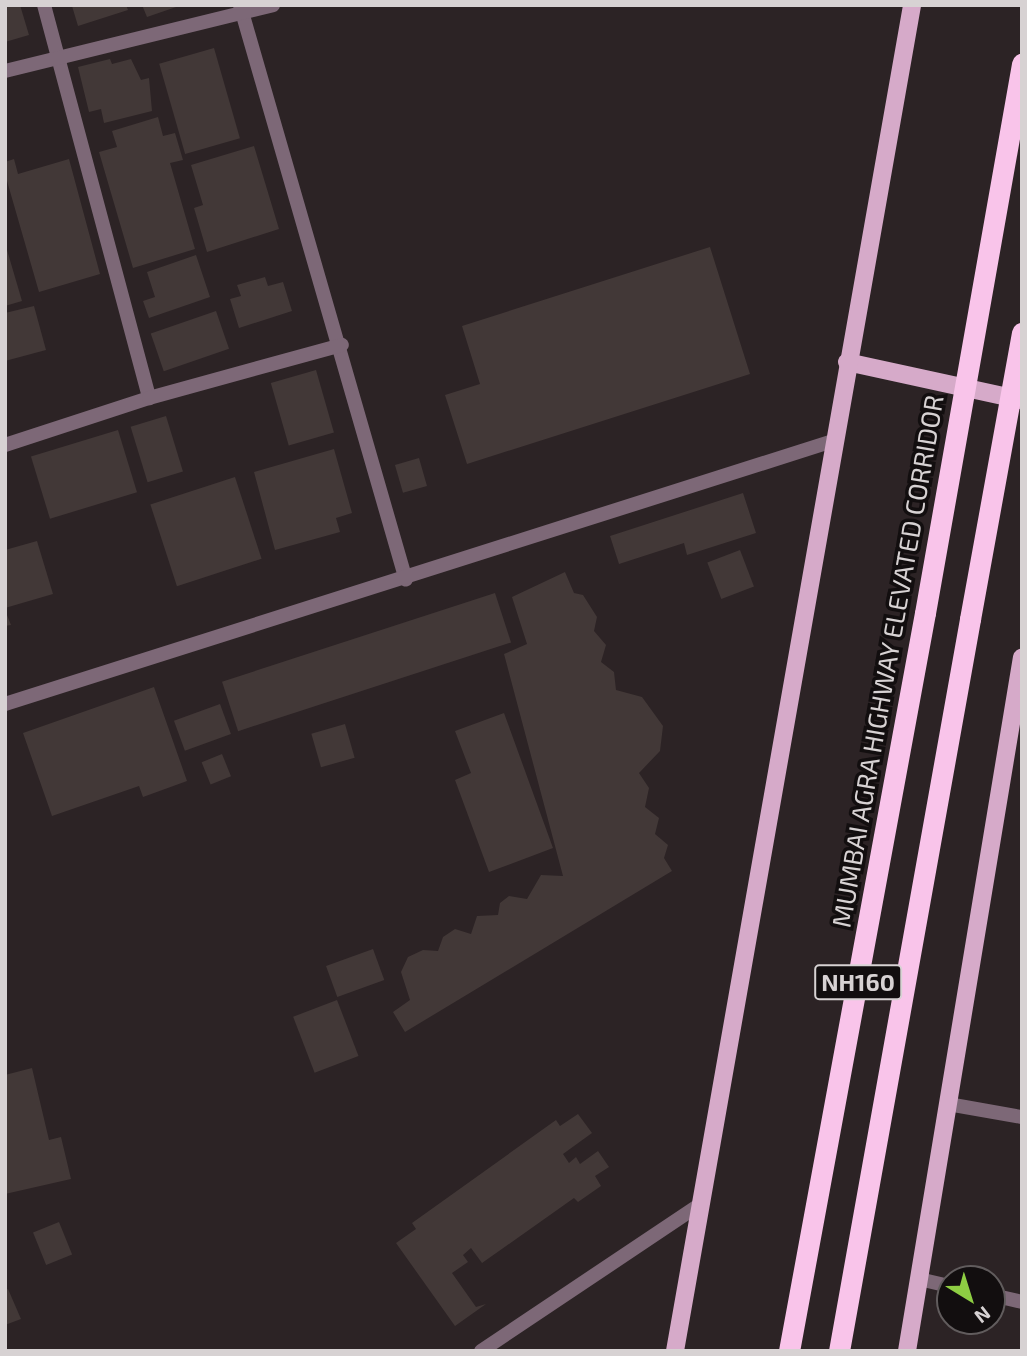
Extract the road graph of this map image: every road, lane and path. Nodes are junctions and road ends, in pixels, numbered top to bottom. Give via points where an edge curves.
1 (44, 5) edge
2 (273, 5) edge
3 (912, 5) edge
4 (241, 9) edge
5 (58, 56) junction
6 (1022, 64) edge
7 (5, 71) edge
8 (1022, 333) edge
9 (342, 345) junction
10 (847, 362) junction
11 (149, 398) junction
12 (1022, 400) edge
13 (833, 441) junction
14 (5, 445) edge
15 (406, 580) junction
16 (1022, 657) edge
17 (5, 704) edge
18 (1017, 714) edge
19 (948, 1104) junction
20 (1022, 1117) edge
21 (699, 1205) junction
22 (919, 1279) junction
23 (936, 1283) edge
24 (481, 1351) edge
25 (675, 1351) edge
26 (789, 1351) edge
27 (839, 1351) edge
28 (907, 1351) edge

1 - 5 street
2 - 4 street
3 - 10 main road
4 - 5 street
4 - 9 street
5 - 7 street
5 - 11 street
6 - 26 highway, MUMBAI AGRA HIGHWAY ELEVATED CORRIDOR / NH160, bridge
8 - 27 highway, NH160, bridge
9 - 11 street
9 - 15 street
10 - 12 main road
10 - 13 main road
11 - 14 street
13 - 15 street
13 - 21 main road
15 - 17 street
16 - 18 main road
18 - 19 main road
19 - 20 street
19 - 22 main road
21 - 24 street
21 - 25 main road
22 - 23 street
22 - 28 main road

